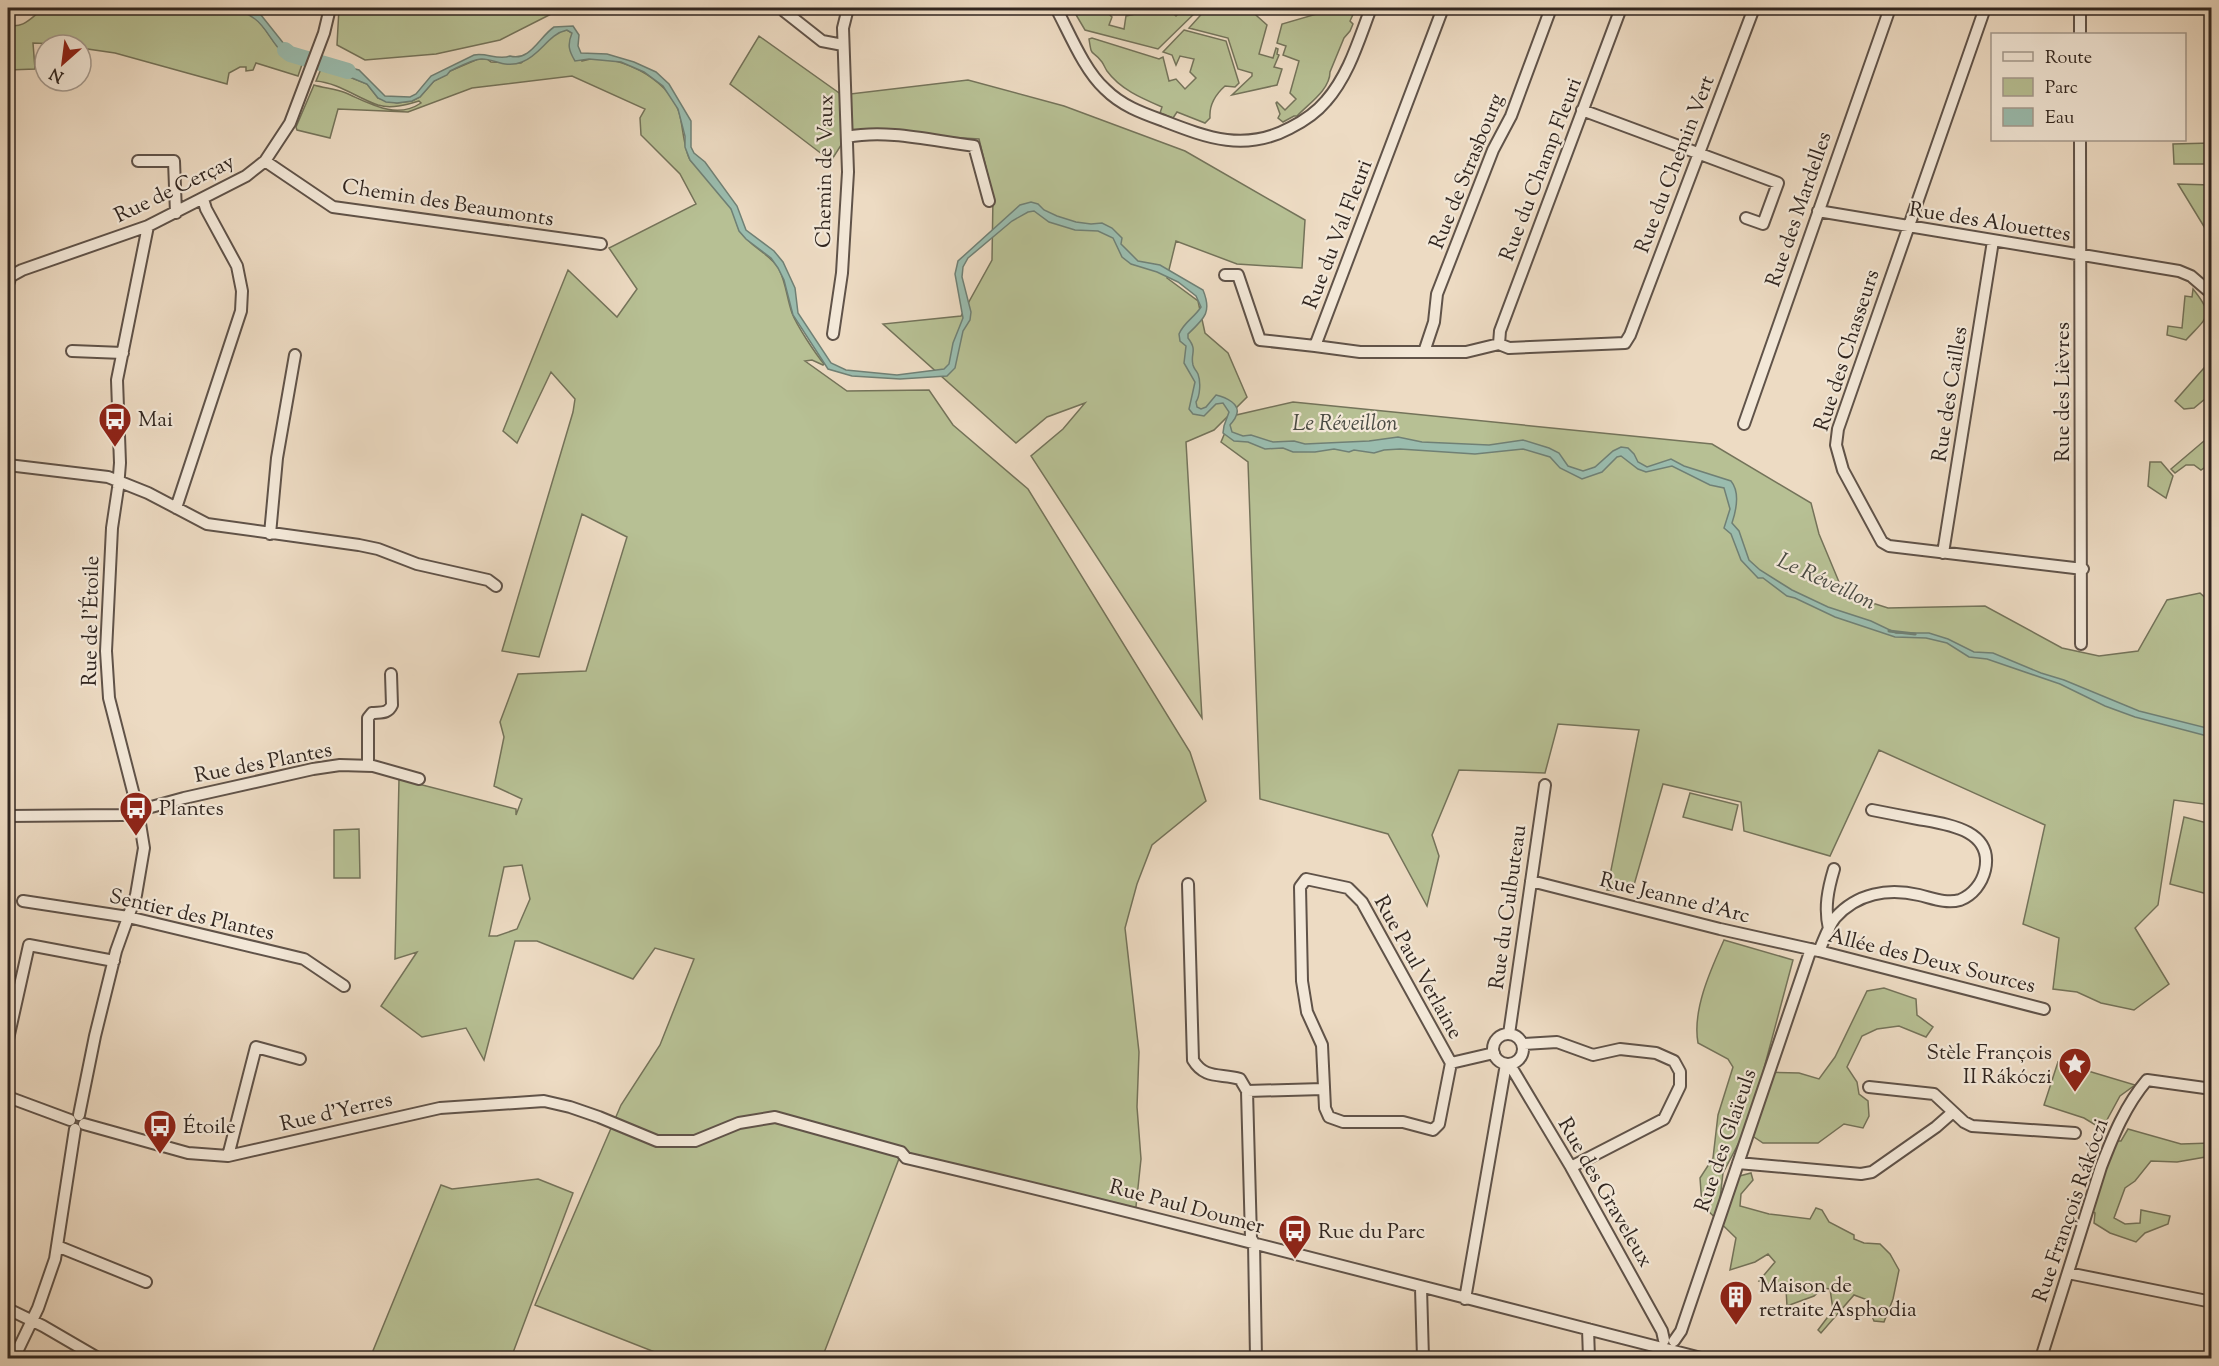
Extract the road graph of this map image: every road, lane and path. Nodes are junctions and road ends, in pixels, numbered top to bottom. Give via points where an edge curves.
1 (330, 8) edge
2 (785, 8) edge
3 (848, 8) edge
4 (1056, 8) edge
5 (1371, 8) edge
6 (1443, 8) edge
7 (1551, 8) edge
8 (1621, 8) edge
9 (1754, 8) edge
10 (1890, 8) edge
11 (1985, 8) edge
12 (2080, 8) edge
13 (2080, 33) edge
14 (843, 45) junction
15 (1582, 110) junction
16 (847, 137) junction
17 (2080, 141) edge
18 (1698, 154) junction
19 (138, 161) dead end
20 (265, 161) junction
21 (203, 199) junction
22 (989, 201) dead end
23 (1818, 211) junction
24 (176, 213) junction
25 (1746, 218) dead end
26 (148, 226) junction
27 (1907, 227) junction
28 (1993, 241) junction
29 (601, 243) dead end
30 (2081, 255) junction
31 (1225, 275) dead end
32 (9, 278) edge
33 (2211, 294) edge
34 (833, 334) dead end
35 (1499, 344) junction
36 (1315, 346) junction
37 (72, 351) dead end
38 (1424, 352) junction
39 (123, 353) junction
40 (295, 355) dead end
41 (1744, 424) dead end
42 (8, 465) edge
43 (119, 480) junction
44 (176, 508) junction
45 (270, 534) junction
46 (1943, 553) junction
47 (2083, 569) junction
48 (496, 586) dead end
49 (2081, 644) dead end
50 (392, 674) dead end
51 (368, 766) junction
52 (419, 779) dead end
53 (1545, 785) dead end
54 (1872, 810) dead end
55 (138, 811) junction
56 (8, 816) edge
57 (1834, 868) dead end
58 (1531, 881) junction
59 (1188, 884) dead end
60 (23, 901) dead end
61 (128, 917) junction
62 (1829, 929) junction
63 (1815, 950) junction
64 (114, 961) junction
65 (344, 986) dead end
66 (2044, 1009) dead end
67 (1509, 1034) junction
68 (8, 1039) edge
69 (1522, 1044) junction
70 (1494, 1053) junction
71 (300, 1059) dead end
72 (1451, 1063) junction
73 (1508, 1065) junction
74 (1869, 1087) dead end
75 (1323, 1089) junction
76 (2211, 1089) edge
77 (1247, 1091) junction
78 (8, 1097) edge
79 (1953, 1112) junction
80 (77, 1122) junction
81 (2075, 1133) dead end
82 (228, 1155) junction
83 (906, 1158) joint
84 (1738, 1163) junction
85 (1571, 1167) junction
86 (1254, 1244) junction
87 (57, 1246) junction
88 (2068, 1274) junction
89 (147, 1282) dead end
90 (1421, 1288) junction
91 (1465, 1299) junction
92 (2211, 1302) edge
93 (8, 1309) edge
94 (33, 1321) junction
95 (1588, 1329) junction
96 (1666, 1343) junction
97 (1680, 1353) junction
98 (14, 1359) edge
99 (98, 1359) edge
100 (1256, 1359) edge
101 (1424, 1359) edge
102 (1589, 1359) edge
103 (1701, 1359) edge
104 (2041, 1359) edge

1 - 20 street, Rue de Cerçay via 290,123
2 - 14 street via 822,41
3 - 14 street, Chemin de Vaux
4 - 5 street via 1090,70 1127,107 1197,134 1239,142 1280,134 1321,107 1340,82
6 - 36 street, Rue du Val Fleuri
7 - 38 street, Rue de Strasbourg via 1437,294 1434,322
8 - 15 street, Rue du Champ Fleuri
9 - 18 street, Rue du Chemin Vert
10 - 23 street, Rue des Mardelles
11 - 27 street, Rue des Chasseurs
12 - 13 street
14 - 16 street, Chemin de Vaux
15 - 18 street
15 - 35 street, Rue du Champ Fleuri via 1500,331
16 - 22 street via 904,136 974,146
16 - 34 street, Chemin de Vaux via 842,273
17 - 30 street, Rue des Lièvres
18 - 25 street via 1778,183 1763,224
18 - 35 street, Rue du Chemin Vert via 1624,343 1509,348
19 - 24 street via 174,161
20 - 21 street, Rue de Cerçay
20 - 29 street, Chemin des Beaumonts via 333,207
21 - 24 street, Rue de Cerçay
21 - 44 street via 237,266 242,285 241,311
23 - 27 street, Rue des Alouettes
23 - 41 street, Rue des Mardelles
24 - 26 street, Rue de Cerçay
26 - 32 street, Rue de Cerçay
26 - 39 street, Rue de l'Étoile
27 - 28 street, Rue des Alouettes
27 - 46 street, Rue des Chasseurs via 1838,429 1836,445 1843,470 1882,542
28 - 30 street, Rue des Alouettes
28 - 46 street, Rue des Cailles
30 - 33 street, Rue des Alouettes via 2179,271
30 - 47 street, Rue des Lièvres
31 - 36 street via 1238,275 1260,340
35 - 38 street via 1466,351
36 - 38 street via 1360,352
37 - 39 street
39 - 43 street, Rue de l'Étoile via 117,380
40 - 45 street via 277,459
42 - 43 street
43 - 44 street
43 - 55 street, Rue de l'Étoile via 112,528 106,651 109,698
44 - 45 street via 207,525
45 - 48 street via 378,549 488,580
46 - 47 street, Rue des Chasseurs
47 - 49 street, Rue des Lièvres
50 - 51 street via 390,709 372,713 368,718
51 - 52 street, Rue des Plantes
51 - 55 street, Rue des Plantes via 313,769
53 - 58 street, Rue du Culbuteau
54 - 62 street via 1953,825 1970,832 1983,849 1984,875 1973,892 1958,900 1938,901 1895,891 1872,894 1849,905
55 - 56 street, Rue des Plantes via 122,815
55 - 61 street, Rue de l'Étoile via 144,848
57 - 62 street via 1825,914
58 - 63 street, Rue Jeanne d'Arc
58 - 67 street, Rue du Culbuteau
59 - 77 street via 1193,1060 1198,1069 1211,1075 1240,1079
60 - 61 street, Sentier des Plantes
61 - 64 street, Rue de l'Étoile
61 - 65 street, Sentier des Plantes via 304,959
62 - 63 street, Rue des Glaïeuls
63 - 66 street, Allée des Deux Sources
63 - 84 street, Rue des Glaïeuls
64 - 68 street via 29,945
64 - 80 street, Rue de l'Étoile
67 - 69 street
67 - 70 street via 1498,1038
69 - 73 street via 1520,1059
69 - 85 street via 1557,1042 1593,1055 1620,1049 1656,1053 1674,1061 1680,1072 1680,1086 1664,1119
70 - 72 street, Rue Paul Verlaine
70 - 73 street
71 - 82 street via 256,1047
72 - 75 street, Rue Paul Verlaine via 1439,1124 1433,1130 1403,1122 1343,1122 1329,1117
72 - 75 street, Rue Paul Verlaine via 1362,902 1348,888 1306,879 1300,887 1302,981 1307,1012 1322,1044
73 - 85 street, Rue des Graveleux
73 - 91 street
74 - 79 street via 1934,1094
75 - 77 street
76 - 88 street, Rue François Rákóczi via 2147,1080 2130,1102 2112,1139
77 - 86 street
78 - 80 street, Rue d'Yerres
79 - 81 street via 1972,1126
79 - 84 street via 1872,1172
80 - 82 street, Rue d'Yerres via 188,1153
80 - 87 street, Rue de l'Étoile
82 - 83 street, Rue d'Yerres via 440,1108 544,1101 599,1117 657,1142 695,1141 740,1123 775,1118 901,1152
83 - 86 street, Rue Paul Doumer via 1101,1203
84 - 96 street, Rue des Glaïeuls via 1681,1331
85 - 96 street, Rue des Graveleux
86 - 90 street, Rue Paul Doumer
86 - 100 street
87 - 89 street
87 - 94 street, Rue de l'Étoile
88 - 92 street
88 - 104 street, Rue François Rákóczi
90 - 91 street, Rue Paul Doumer
90 - 101 street
91 - 95 street, Rue Paul Doumer
93 - 94 street
94 - 98 street, Rue de l'Étoile
94 - 99 street
95 - 96 street, Rue Paul Doumer
95 - 102 street
96 - 97 street, Rue Paul Doumer
96 - 97 street, Rue des Graveleux via 1681,1348
97 - 103 street, Rue Paul Doumer

